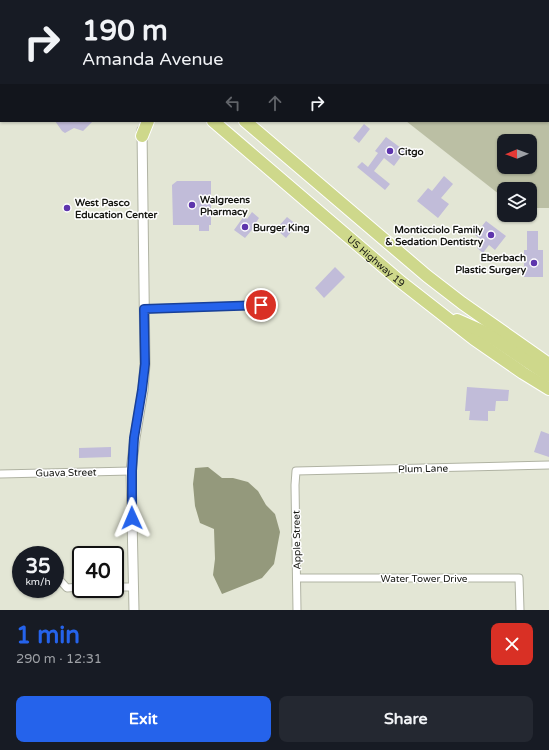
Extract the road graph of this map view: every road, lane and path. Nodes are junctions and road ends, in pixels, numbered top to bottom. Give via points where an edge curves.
1 (142, 122) edge
2 (148, 122) edge
3 (214, 122) edge
4 (246, 122) edge
5 (142, 136) junction
6 (261, 305) dead end
7 (144, 309) junction
8 (440, 313) junction
9 (549, 364) edge
10 (549, 376) edge
11 (549, 389) edge
12 (549, 465) edge
13 (132, 471) junction
14 (296, 471) joint
15 (0, 474) edge
16 (297, 578) junction
17 (124, 587) edge
18 (134, 587) junction
19 (134, 610) edge
20 (297, 610) edge
21 (520, 610) edge

1 - 5 street
2 - 5 highway
3 - 8 highway, US Highway 19
4 - 9 highway via 428,276
5 - 7 street
6 - 7 street
7 - 13 street via 145,364
8 - 10 highway via 482,331
8 - 11 highway, US Highway 19
12 - 14 street, Plum Lane
13 - 15 street, Guava Street
13 - 18 street
14 - 16 street, Apple Street
16 - 20 street, Apple Street
16 - 21 street, Water Tower Drive via 519,578
17 - 18 street
18 - 19 street

